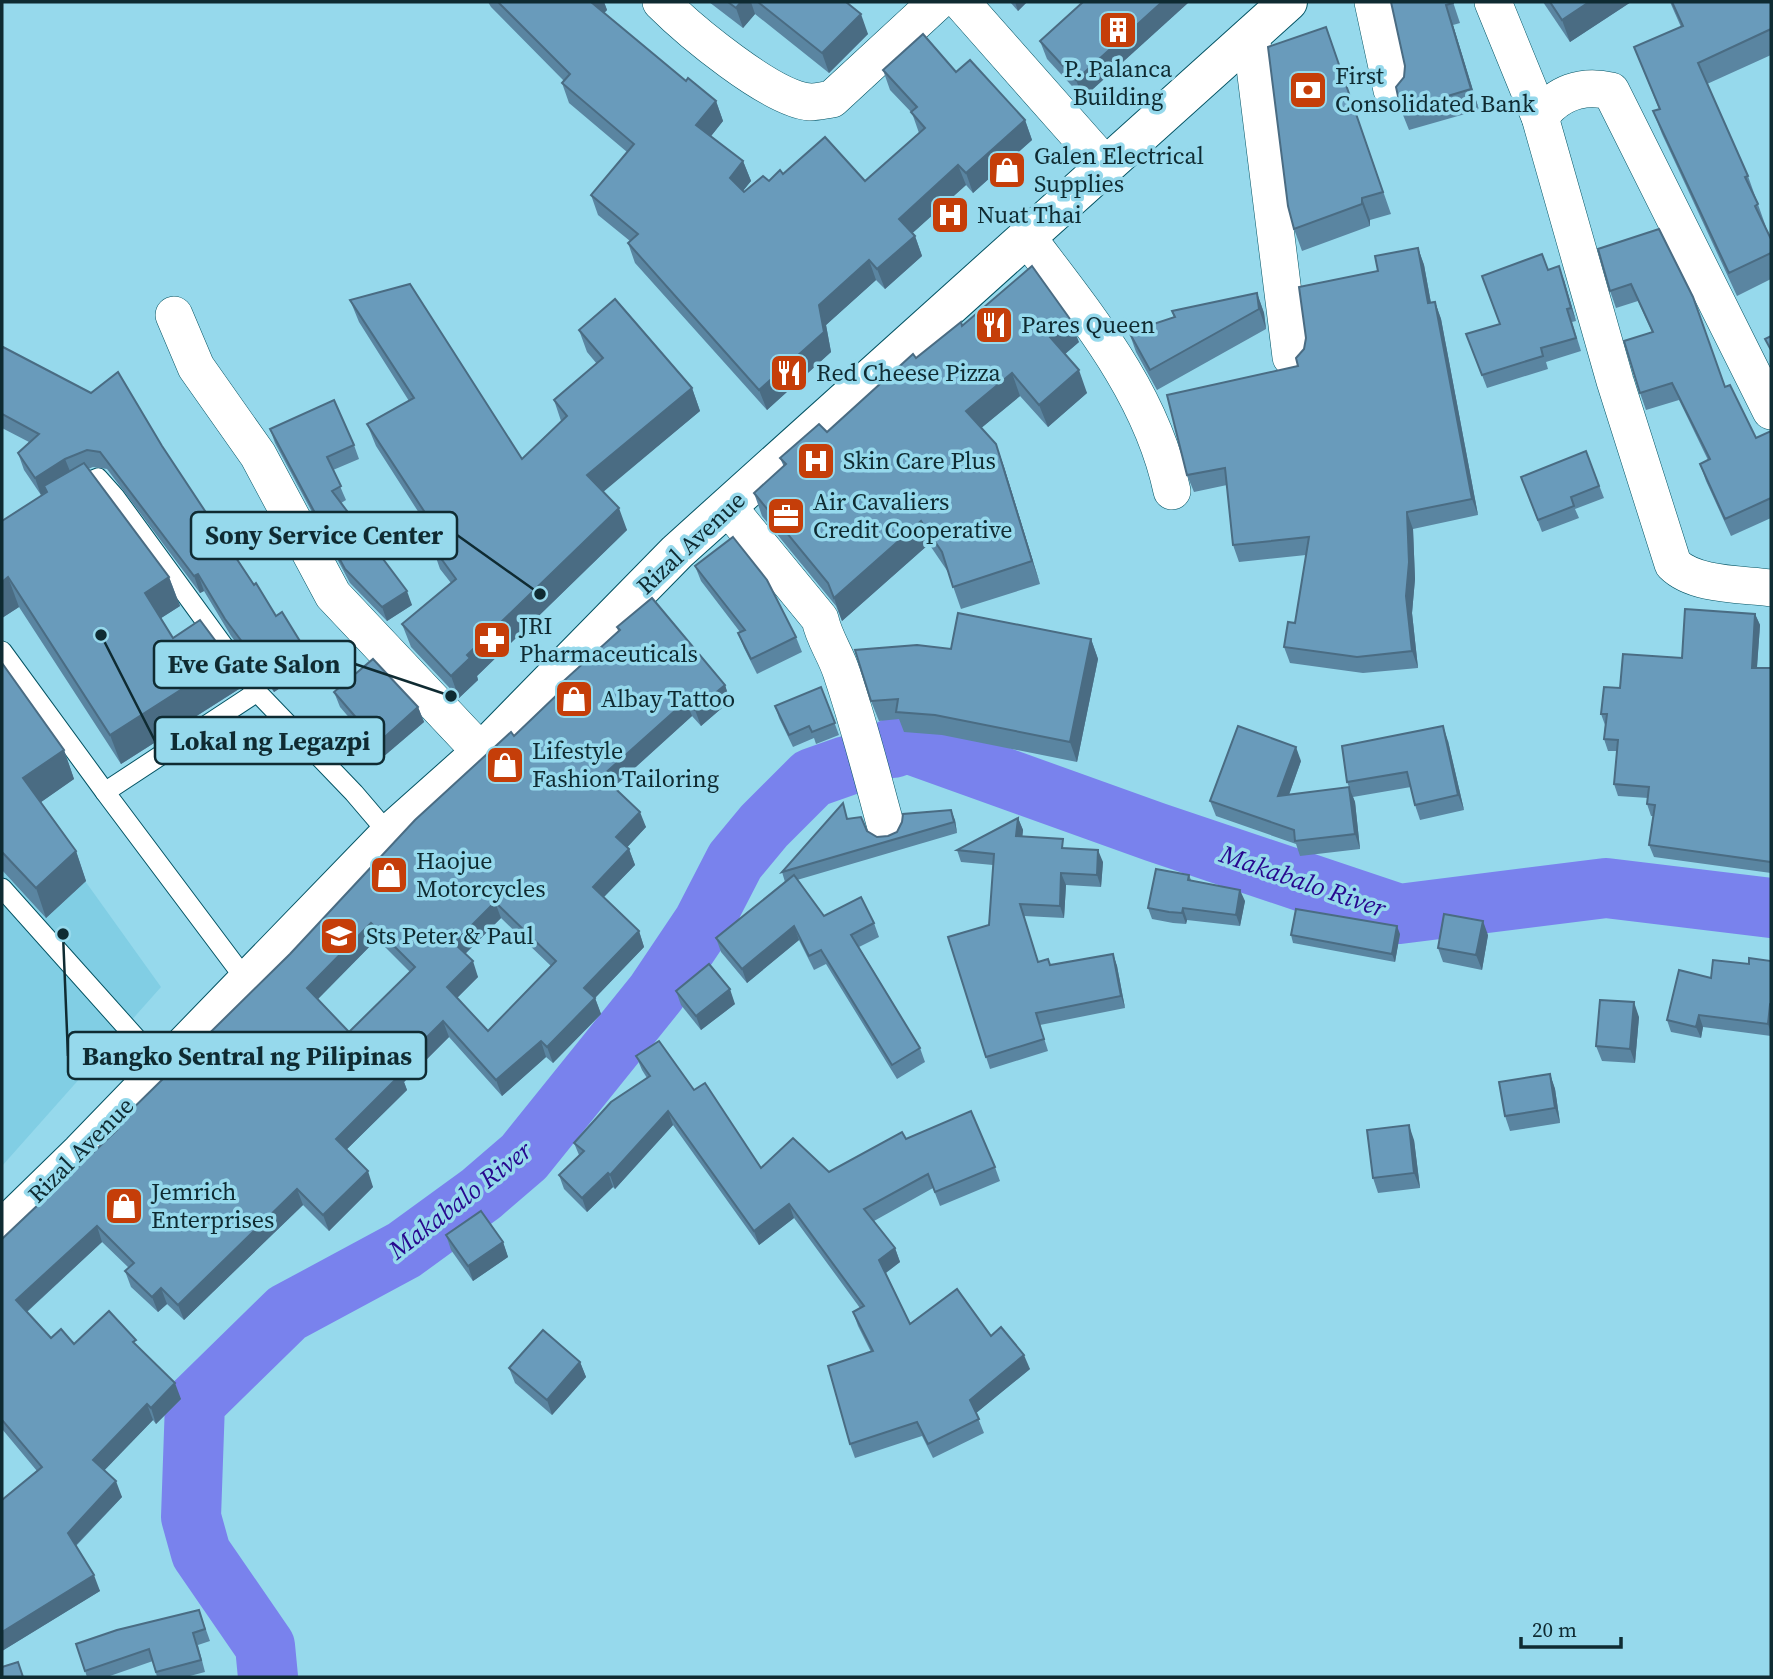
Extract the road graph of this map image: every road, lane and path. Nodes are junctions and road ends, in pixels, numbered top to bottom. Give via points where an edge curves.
1 (661, 2) edge
2 (937, 2) edge
3 (961, 2) edge
4 (1288, 2) edge
5 (1373, 2) edge
6 (1493, 2) edge
7 (1251, 35) junction
8 (1392, 90) dead end
9 (1540, 117) junction
10 (1105, 166) junction
11 (1027, 237) junction
12 (174, 315) dead end
13 (1291, 356) dead end
14 (1771, 411) edge
15 (1172, 491) dead end
16 (56, 500) edge
17 (728, 507) junction
18 (1771, 589) edge
19 (2, 650) edge
20 (257, 692) junction
21 (481, 752) junction
22 (105, 792) junction
23 (887, 827) dead end
24 (389, 834) junction
25 (2, 888) edge
26 (246, 980) junction
27 (162, 1067) junction
28 (2, 1230) edge

1 - 2 street via 744,70 809,102 832,99
3 - 10 street
4 - 7 main road, Rizal Avenue
5 - 8 street
6 - 9 street
7 - 10 main road, Rizal Avenue
7 - 13 street
9 - 14 street via 1565,94 1593,87 1611,91
9 - 18 street via 1615,382 1674,564 1694,577
10 - 11 main road, Rizal Avenue
11 - 15 street via 1135,388 1156,435
11 - 17 main road, Rizal Avenue
12 - 21 street via 196,367 258,455 333,595
16 - 20 lane via 98,478
17 - 21 main road, Rizal Avenue via 677,552
17 - 23 street via 820,619 858,721
19 - 22 lane
20 - 22 lane
20 - 24 lane
21 - 24 main road, Rizal Avenue
22 - 26 lane
24 - 26 main road, Rizal Avenue
25 - 27 lane
26 - 27 main road, Rizal Avenue
27 - 28 main road, Rizal Avenue

